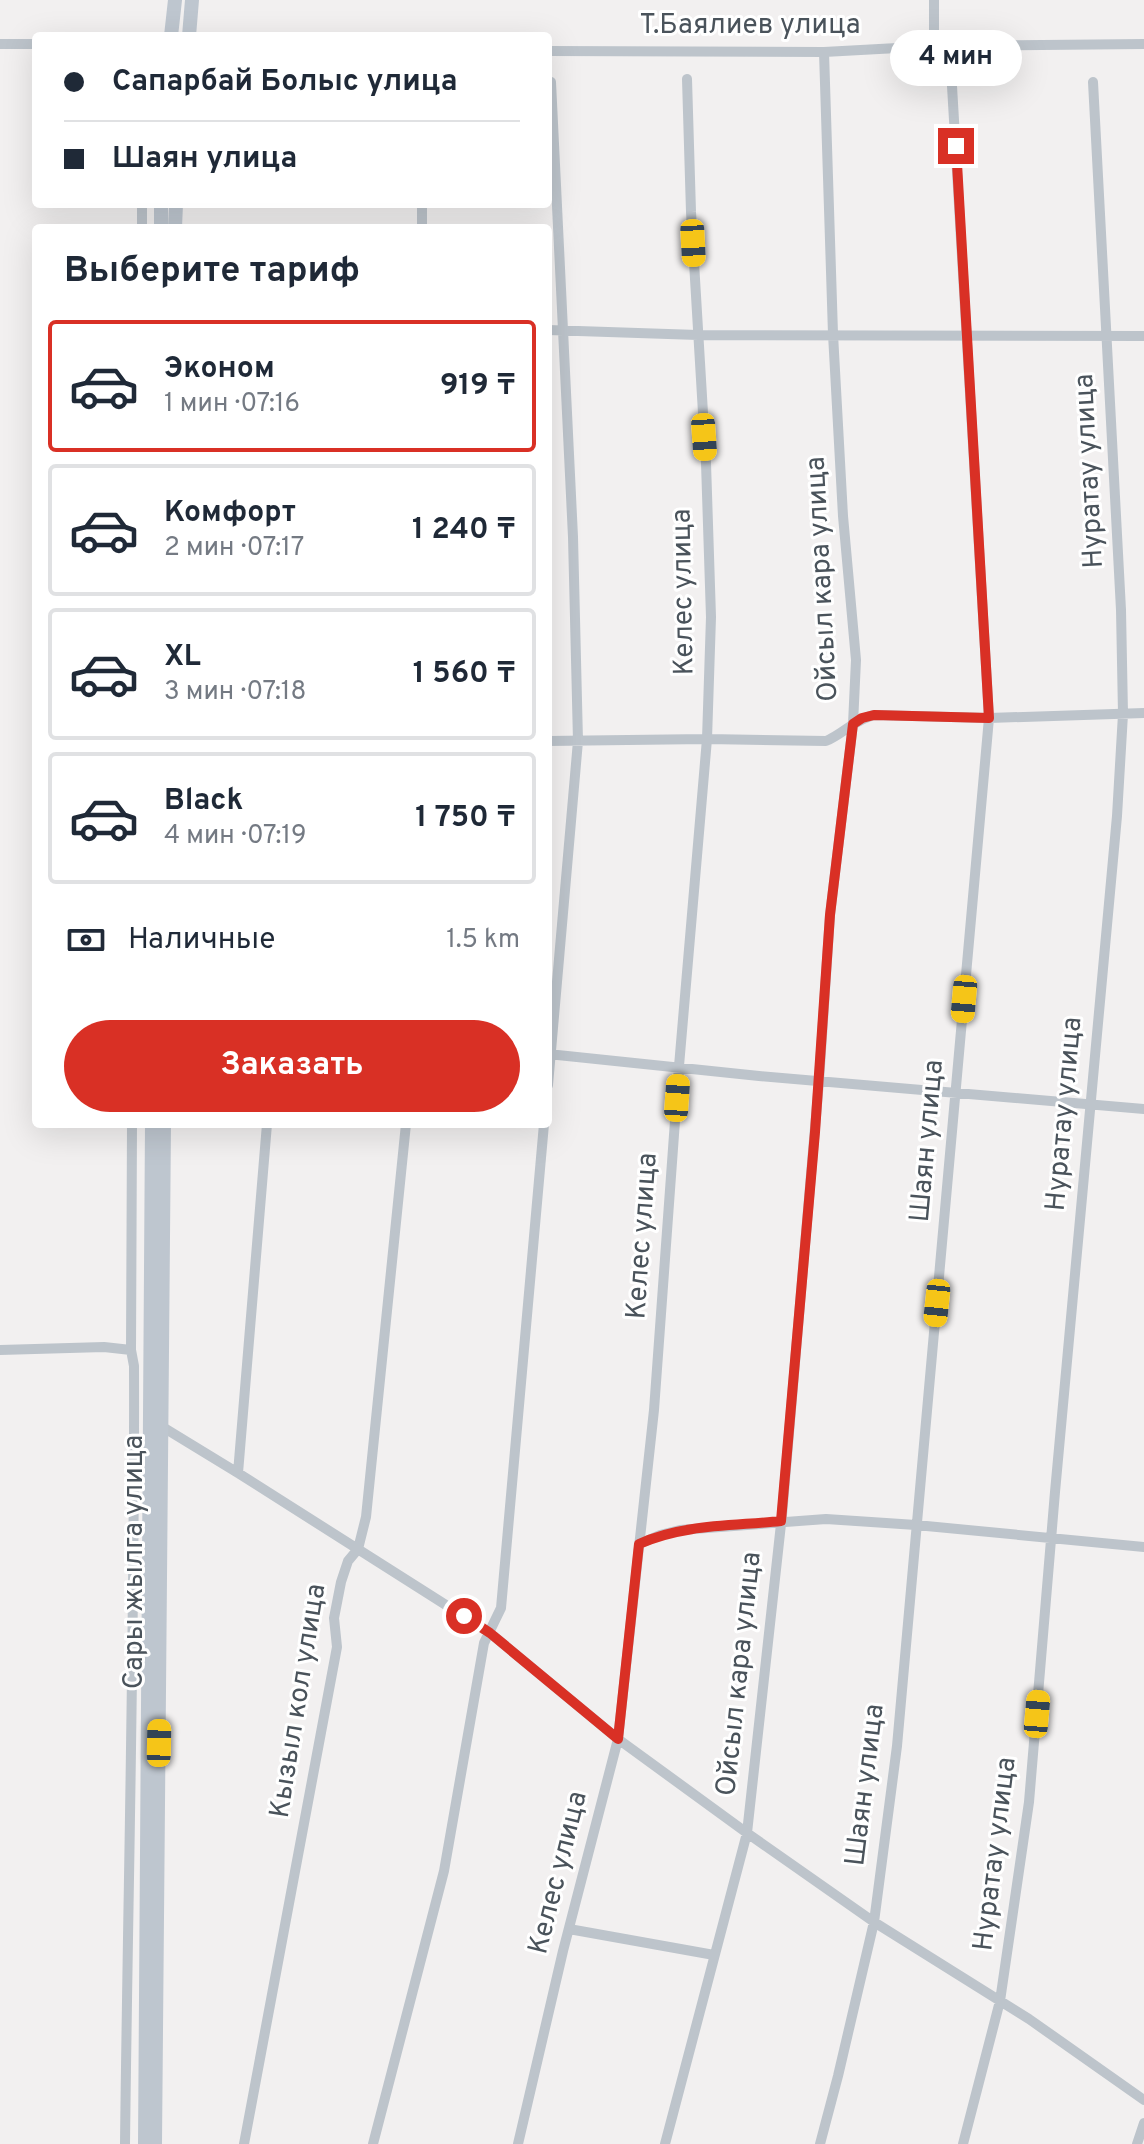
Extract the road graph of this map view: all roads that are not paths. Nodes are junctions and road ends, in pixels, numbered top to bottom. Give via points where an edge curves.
1 (175, 0) edge
2 (192, 0) edge
3 (934, 0) edge
4 (171, 32) edge
5 (189, 32) edge
6 (0, 44) edge
7 (32, 44) edge
8 (1144, 44) edge
9 (934, 46) junction
10 (552, 51) edge
11 (824, 52) junction
12 (687, 79) dead end
13 (1093, 82) dead end
14 (952, 86) dead end
15 (552, 107) edge
16 (552, 330) edge
17 (561, 330) junction
18 (833, 334) junction
19 (698, 335) junction
20 (1108, 336) junction
21 (1144, 336) edge
22 (968, 337) junction
23 (1144, 713) edge
24 (1123, 714) junction
25 (989, 718) junction
26 (853, 724) junction
27 (707, 739) junction
28 (552, 741) edge
29 (578, 741) junction
30 (552, 1022) edge
31 (552, 1054) edge
32 (679, 1066) junction
33 (819, 1081) junction
34 (955, 1094) junction
35 (1089, 1104) junction
36 (1144, 1109) edge
37 (132, 1128) edge
38 (152, 1128) edge
39 (164, 1128) edge
40 (267, 1128) edge
41 (406, 1128) edge
42 (544, 1128) edge
43 (0, 1350) edge
44 (131, 1350) junction
45 (161, 1426) junction
46 (238, 1473) junction
47 (781, 1521) junction
48 (916, 1525) junction
49 (1051, 1537) junction
50 (639, 1544) junction
51 (1144, 1547) edge
52 (358, 1549) junction
53 (490, 1633) junction
54 (618, 1739) junction
55 (747, 1833) junction
56 (874, 1922) junction
57 (569, 1929) junction
58 (714, 1955) junction
59 (1000, 2001) junction
60 (1144, 2100) edge
61 (1144, 2123) edge
62 (125, 2144) edge
63 (145, 2144) edge
64 (155, 2144) edge
65 (244, 2144) edge
66 (373, 2144) edge
67 (518, 2144) edge
68 (665, 2144) edge
69 (820, 2144) edge
70 (963, 2144) edge
71 (1137, 2144) edge

1 - 4 main road
2 - 5 main road
3 - 9 street
6 - 7 street
8 - 9 street, Т.Баялиев улица
9 - 11 street, Т.Баялиев улица
10 - 11 street, Т.Баялиев улица
11 - 18 street, Ойсыл кара улица
12 - 19 street, Келес улица
13 - 20 street, Нуратау улица
14 - 22 street, Шаян улица
15 - 17 street
16 - 17 street
17 - 19 street
17 - 29 street
18 - 19 street
18 - 22 street
18 - 26 street, Ойсыл кара улица via 856,660
19 - 27 street, Келес улица via 711,617
20 - 21 street
20 - 22 street
20 - 24 street, Нуратау улица
22 - 25 street, Шаян улица
23 - 24 street
24 - 25 street
24 - 35 street, Нуратау улица
25 - 26 street via 874,715
25 - 34 street, Шаян улица
26 - 27 street via 826,741
26 - 33 street, Ойсыл кара улица via 830,915
27 - 29 street
27 - 32 street, Келес улица
28 - 29 street
29 - 30 street
31 - 32 street
32 - 33 street
32 - 50 street, Келес улица
33 - 34 street
33 - 47 street, Ойсыл кара улица
34 - 35 street
34 - 48 street, Шаян улица
35 - 36 street
35 - 49 street, Нуратау улица
37 - 44 street
38 - 63 main road, Сары жылга улица
39 - 45 main road, Сары жылга улица
40 - 46 street
41 - 52 street, Кызыл кол улица via 366,1517
42 - 53 street via 501,1608
43 - 44 street
44 - 62 street via 135,1581
45 - 46 street
45 - 64 main road, Сары жылга улица
46 - 52 street
47 - 48 street
47 - 50 street via 680,1530
47 - 55 street, Ойсыл кара улица
48 - 49 street
48 - 56 street, Шаян улица via 897,1746
49 - 51 street
49 - 59 street, Нуратау улица via 1029,1802
50 - 54 street, Келес улица
52 - 53 street
52 - 65 street, Кызыл кол улица via 348,1561 334,1618 337,1647
53 - 54 street
53 - 66 street via 444,1871
54 - 55 street
54 - 57 street, Келес улица
55 - 56 street
55 - 58 street, Ойсыл кара улица
56 - 59 street
56 - 69 street, Шаян улица
57 - 58 street
57 - 67 street, Келес улица
58 - 68 street, Ойсыл кара улица
59 - 60 street
59 - 70 street, Нуратау улица
61 - 71 street

